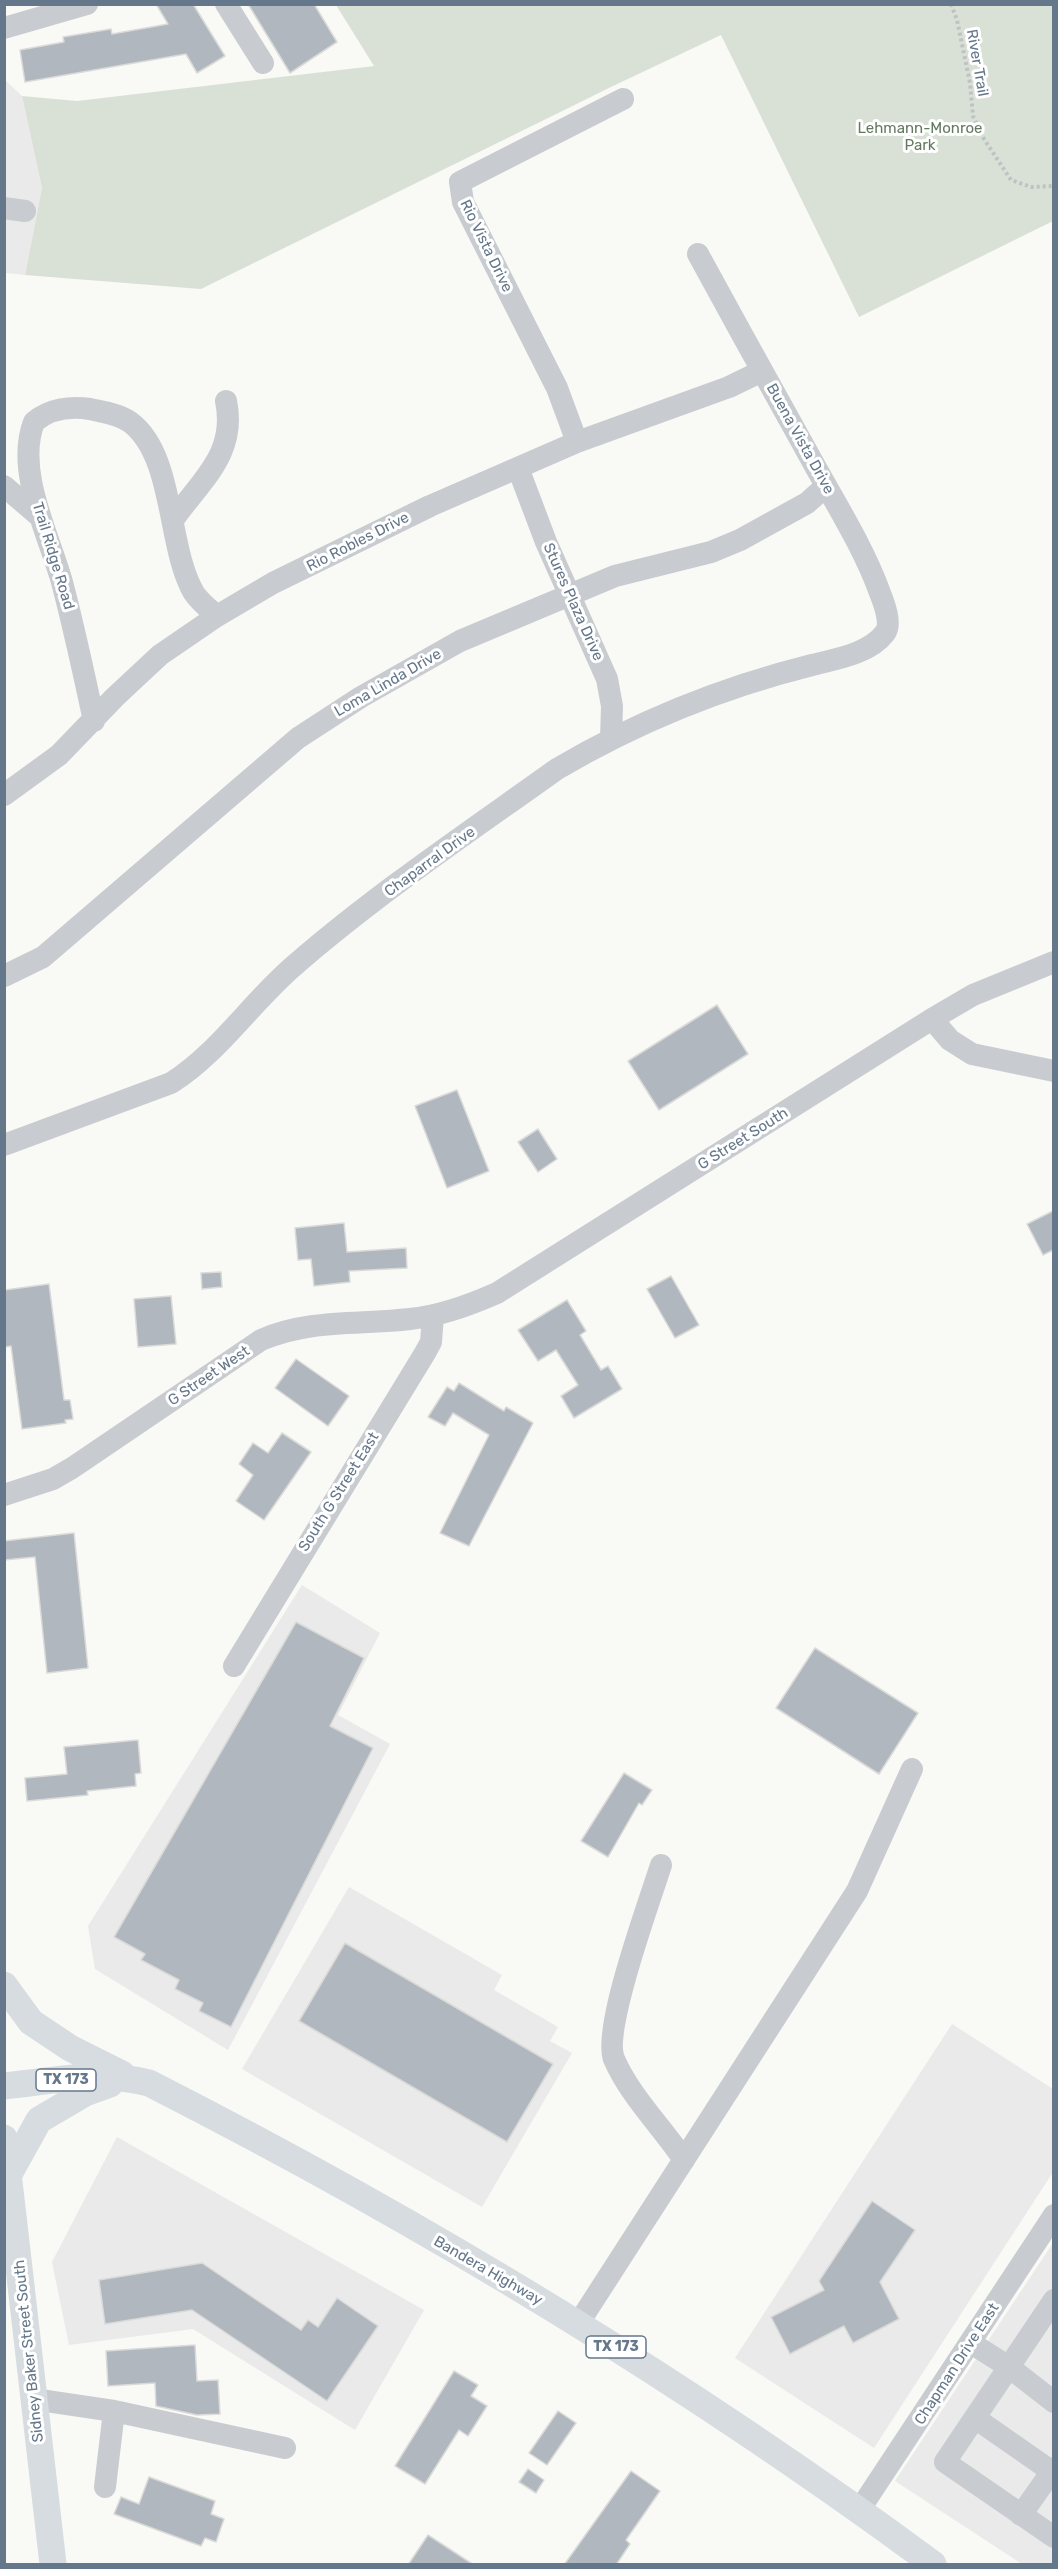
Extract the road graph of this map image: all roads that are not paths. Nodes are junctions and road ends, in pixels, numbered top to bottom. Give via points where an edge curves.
1 (87, 4) edge
2 (226, 4) edge
3 (36, 11) edge
4 (4, 28) edge
5 (263, 63) dead end
6 (623, 99) dead end
7 (698, 254) dead end
8 (762, 371) junction
9 (226, 401) dead end
10 (577, 442) junction
11 (518, 468) junction
12 (4, 486) edge
13 (826, 486) junction
14 (39, 516) junction
15 (173, 520) junction
16 (570, 595) junction
17 (217, 616) junction
18 (887, 629) joint
19 (94, 721) junction
20 (611, 739) junction
21 (4, 795) edge
22 (1053, 962) edge
23 (4, 976) edge
24 (932, 1019) junction
25 (1053, 1071) edge
26 (4, 1144) edge
27 (433, 1315) junction
28 (4, 1495) edge
29 (234, 1666) dead end
30 (912, 1769) dead end
31 (661, 1865) dead end
32 (4, 1986) edge
33 (128, 2077) junction
34 (4, 2086) edge
35 (4, 2138) edge
36 (684, 2160) junction
37 (9, 2174) junction
38 (1053, 2215) edge
39 (11, 2244) edge
40 (1053, 2300) edge
41 (578, 2324) junction
42 (971, 2343) junction
43 (1009, 2367) junction
44 (33, 2399) junction
45 (1053, 2402) edge
46 (114, 2411) junction
47 (975, 2418) junction
48 (285, 2448) dead end
49 (1053, 2471) edge
50 (105, 2487) dead end
51 (858, 2512) junction
52 (1021, 2515) junction
53 (1053, 2537) edge
54 (53, 2565) edge
55 (933, 2565) edge

1 - 3 street
2 - 5 street
3 - 4 street
6 - 10 street, Rio Vista Drive via 460,182 463,202 557,388
7 - 8 street, Buena Vista Drive
8 - 10 street, Rio Robles Drive via 729,387
8 - 13 street, Buena Vista Drive
9 - 15 street via 230,421 226,444 218,461
10 - 11 street, Rio Robles Drive
11 - 16 street, Stures Plaza Drive
11 - 17 street, Rio Robles Drive via 273,583
12 - 14 street
13 - 16 street, Loma Linda Drive via 807,503 740,540 711,552 615,576
13 - 18 street, Buena Vista Drive via 880,593
14 - 15 street, Trail Ridge Road via 29,449 34,422 57,409 82,408 129,422 144,437 155,459
14 - 19 street, Trail Ridge Road via 62,580
15 - 17 street, Trail Ridge Road via 193,591
16 - 20 street, Stures Plaza Drive via 607,679 612,706
16 - 23 street, Loma Linda Drive via 425,660 298,738 43,957
17 - 19 street, Rio Robles Drive via 142,670
18 - 20 street, Chaparral Drive via 866,649 714,696
19 - 21 street, Rio Robles Drive via 58,756
20 - 26 street, Chaparral Drive via 557,770 333,934 244,1013 193,1069 171,1083
22 - 24 street, G Street South via 974,995
24 - 25 street via 967,1051
24 - 27 street, G Street South via 498,1293
27 - 28 street, G Street West via 312,1324 275,1334 72,1468
27 - 29 street, South G Street East via 431,1342 425,1353
30 - 36 street via 857,1891
31 - 36 street via 613,2025 613,2056 627,2082
32 - 33 main road via 30,2022 70,2048
33 - 34 main road, Bandera Highway / TX 173
33 - 37 main road via 85,2093 39,2120
33 - 41 main road, Bandera Highway / TX 173 via 149,2083 285,2152
35 - 37 main road, Sidney Baker Street South
36 - 41 street
37 - 39 main road, Sidney Baker Street South
38 - 42 street, Chapman Drive East
39 - 44 main road, Sidney Baker Street South
40 - 43 street
41 - 51 main road, Bandera Highway / TX 173
42 - 43 street
42 - 51 street, Chapman Drive East
43 - 45 street
43 - 47 street
44 - 46 street
44 - 54 main road, Sidney Baker Street South
46 - 48 street
46 - 50 street
47 - 49 street
47 - 52 street via 945,2462
49 - 52 street
51 - 55 main road, Bandera Highway / TX 173
52 - 53 street

